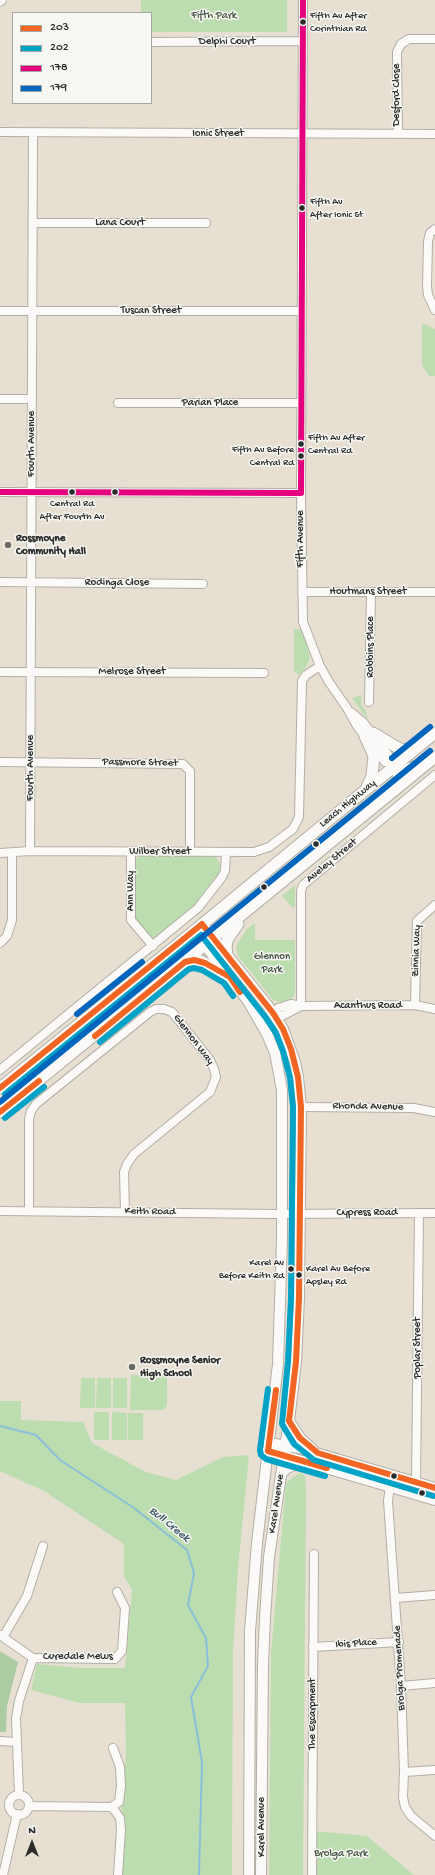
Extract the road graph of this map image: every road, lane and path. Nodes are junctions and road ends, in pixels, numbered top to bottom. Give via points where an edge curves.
1 (303, 0) edge
2 (435, 39) edge
3 (152, 42) edge
4 (303, 42) junction
5 (0, 132) edge
6 (33, 133) junction
7 (303, 134) junction
8 (398, 134) junction
9 (435, 134) edge
10 (33, 223) junction
11 (206, 223) dead end
12 (435, 229) edge
13 (435, 310) edge
14 (0, 311) edge
15 (32, 311) junction
16 (302, 311) junction
17 (0, 399) edge
18 (32, 399) junction
19 (118, 403) dead end
20 (301, 403) junction
21 (0, 492) edge
22 (32, 492) junction
23 (301, 493) junction
24 (0, 582) edge
25 (32, 583) junction
26 (202, 584) dead end
27 (302, 592) junction
28 (371, 592) junction
29 (435, 592) edge
30 (320, 666) junction
31 (0, 672) edge
32 (31, 672) junction
33 (264, 673) dead end
34 (370, 702) dead end
35 (435, 733) edge
36 (369, 734) junction
37 (414, 750) junction
38 (433, 759) edge
39 (0, 762) edge
40 (31, 762) junction
41 (396, 765) junction
42 (435, 775) edge
43 (366, 790) junction
44 (395, 791) junction
45 (30, 851) junction
46 (131, 852) junction
47 (190, 852) junction
48 (226, 852) junction
49 (0, 853) edge
50 (12, 853) junction
51 (435, 905) edge
52 (245, 914) junction
53 (198, 928) junction
54 (209, 942) junction
55 (0, 943) edge
56 (153, 946) junction
57 (227, 955) junction
58 (185, 962) junction
59 (230, 977) junction
60 (415, 1005) junction
61 (302, 1006) junction
62 (252, 1008) junction
63 (435, 1009) edge
64 (273, 1013) junction
65 (267, 1034) junction
66 (0, 1070) edge
67 (0, 1088) edge
68 (300, 1106) junction
69 (0, 1112) edge
70 (435, 1112) edge
71 (0, 1211) edge
72 (29, 1211) junction
73 (125, 1211) junction
74 (418, 1213) junction
75 (435, 1213) edge
76 (282, 1214) junction
77 (300, 1214) junction
78 (289, 1421) junction
79 (286, 1445) junction
80 (269, 1447) junction
81 (318, 1453) junction
82 (284, 1456) junction
83 (305, 1461) junction
84 (281, 1474) junction
85 (416, 1482) junction
86 (390, 1486) junction
87 (435, 1488) edge
88 (435, 1500) edge
89 (43, 1546) dead end
90 (314, 1554) dead end
91 (117, 1592) dead end
92 (435, 1595) edge
93 (395, 1598) junction
94 (2, 1636) edge
95 (399, 1642) junction
96 (313, 1647) junction
97 (33, 1658) junction
98 (435, 1683) edge
99 (401, 1686) junction
100 (0, 1741) edge
101 (17, 1742) junction
102 (113, 1748) dead end
103 (435, 1770) edge
104 (404, 1772) junction
105 (19, 1794) junction
106 (0, 1803) edge
107 (9, 1804) junction
108 (29, 1806) junction
109 (111, 1807) junction
110 (17, 1814) junction
111 (435, 1836) edge
112 (3, 1875) edge
113 (118, 1875) edge
114 (248, 1875) edge
115 (262, 1875) edge
116 (312, 1875) edge

1 - 4 street, Fifth Avenue
2 - 8 street, Desford Close via 409,39 401,44 397,52
3 - 4 street, Delphi Court
4 - 7 street, Fifth Avenue
5 - 6 street, Ionic Street
6 - 7 street, Ionic Street
6 - 10 street, Fourth Avenue
7 - 8 street, Ionic Street
7 - 16 street, Fifth Avenue
8 - 9 street, Ionic Street
10 - 11 street, Lana Court
10 - 15 street, Fourth Avenue
12 - 13 street via 430,233 428,241 427,286
14 - 15 street, Tuscan Street
15 - 16 street, Tuscan Street
15 - 18 street, Fourth Avenue
16 - 20 street, Fifth Avenue
17 - 18 street
18 - 22 street, Fourth Avenue
19 - 20 street, Parian Place
20 - 23 street, Fifth Avenue
21 - 22 street
22 - 23 street
22 - 25 street, Fourth Avenue
23 - 27 street, Fifth Avenue
24 - 25 street, Rodinga Close
25 - 26 street, Rodinga Close
25 - 32 street, Fourth Avenue
27 - 28 street, Houtmans Street
27 - 30 street, Fifth Avenue via 302,622
28 - 29 street, Houtmans Street
28 - 34 street, Robbins Place
30 - 36 street, Fifth Avenue via 347,708 363,722
30 - 48 street, Wilber Street via 306,675 302,681 300,811 297,822 293,829 269,847 254,852
31 - 32 street, Melrose Street
32 - 33 street, Melrose Street
32 - 40 street, Fourth Avenue
35 - 37 highway, Leach Highway
36 - 37 highway via 400,749
36 - 41 street, Fifth Avenue
36 - 43 highway via 374,756 372,776
37 - 41 highway, Leach Highway
38 - 41 street via 403,769
38 - 44 highway, Leach Highway
39 - 40 street, Passmore Street
40 - 45 street, Fourth Avenue
40 - 47 street, Passmore Street via 183,764 190,771
41 - 43 highway, Leach Highway
41 - 44 street
42 - 61 street, Aveley Street via 303,886
43 - 53 highway, Leach Highway
44 - 52 highway, Leach Highway
45 - 46 street, Wilber Street
45 - 50 street, Wilber Street
46 - 47 street, Wilber Street
46 - 56 street, Ann Way via 131,920
47 - 48 street, Wilber Street
48 - 56 street via 225,871 198,908
49 - 50 street, Wilber Street
50 - 55 street via 12,920 7,936
51 - 60 street, Zinnia Way via 417,921
52 - 54 highway, Leach Highway
52 - 57 highway via 228,938
53 - 54 main road, Karel Avenue
53 - 67 highway, Leach Highway
54 - 57 main road, Karel Avenue
54 - 58 highway, Leach Highway
54 - 59 main road, Karel Avenue
56 - 66 street
57 - 64 main road, Karel Avenue
58 - 59 highway via 202,961
58 - 69 highway, Leach Highway
59 - 62 main road, Karel Avenue
60 - 61 street, Acanthus Road
60 - 63 street, Acanthus Road
61 - 64 street, Acanthus Road via 282,1016
62 - 64 main road
62 - 65 main road, Karel Avenue
64 - 65 main road via 268,1020
64 - 68 main road, Karel Avenue via 283,1029 295,1062
65 - 76 main road, Karel Avenue via 275,1053 282,1090
68 - 70 street, Rhonda Avenue via 414,1108
68 - 77 main road, Karel Avenue
71 - 72 street, Keith Road
72 - 73 street, Keith Road
72 - 73 street, Glennon Way via 31,1111 36,1104 150,1012 164,1009 172,1012 210,1060 216,1077 210,1092 134,1154 127,1164 124,1172
73 - 76 street, Keith Road
74 - 75 street, Cypress Road
74 - 77 street, Cypress Road
74 - 85 street, Poplar Street
76 - 77 street, Keith Road
76 - 80 main road, Karel Avenue via 280,1334
77 - 78 main road, Karel Avenue via 298,1329
78 - 79 main road, Karel Avenue
78 - 81 main road via 300,1438
79 - 80 main road
79 - 81 main road
79 - 82 main road, Karel Avenue
80 - 82 main road
80 - 114 main road, Karel Avenue via 256,1551 250,1631
81 - 85 main road
82 - 83 main road
82 - 84 main road, Karel Avenue
83 - 84 main road via 287,1468
83 - 86 main road
84 - 115 main road, Karel Avenue via 264,1618
85 - 87 main road
86 - 88 main road
86 - 93 street, Brolga Promenade via 388,1501
89 - 94 street via 27,1596
90 - 96 street, The Escarpment
91 - 97 street, Curedale Mews via 125,1608 122,1651 118,1657
92 - 93 street
93 - 95 street, Brolga Promenade
94 - 97 street, Curedale Mews
95 - 96 street, Ibis Place
95 - 99 street, Brolga Promenade
96 - 116 street, The Escarpment
97 - 101 street via 20,1701 16,1724
98 - 99 street
99 - 104 street, Brolga Promenade
100 - 101 street
101 - 105 street
102 - 109 street via 120,1767 121,1786 118,1802
103 - 104 street
104 - 111 street, Brolga Promenade via 405,1806 411,1816
105 - 107 street via 13,1796
105 - 108 street via 26,1797
106 - 107 street
107 - 110 street via 11,1811
108 - 109 street
108 - 110 street via 24,1814
109 - 113 street via 118,1814 121,1830
110 - 112 street

